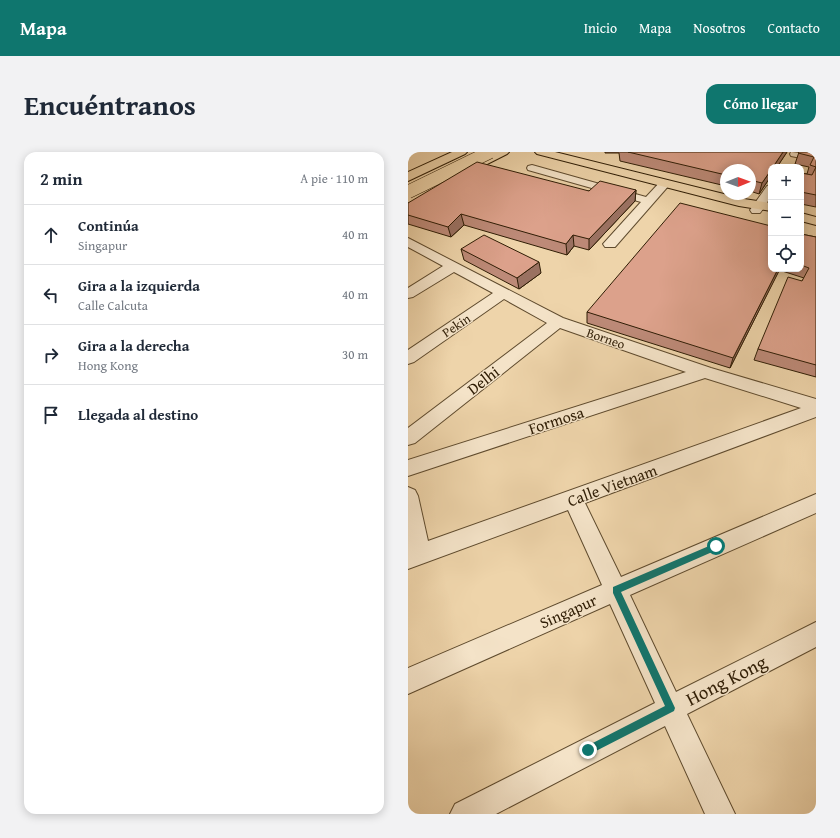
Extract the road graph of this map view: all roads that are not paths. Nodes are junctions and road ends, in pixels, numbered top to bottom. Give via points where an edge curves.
1 (461, 152) edge
2 (474, 152) edge
3 (486, 152) edge
4 (490, 152) edge
5 (503, 152) edge
6 (541, 152) edge
7 (793, 155) edge
8 (816, 158) edge
9 (458, 166) dead end
10 (532, 168) dead end
11 (422, 170) junction
12 (408, 177) edge
13 (440, 179) junction
14 (408, 183) edge
15 (665, 183) junction
16 (408, 191) edge
17 (768, 194) edge
18 (408, 200) edge
19 (649, 201) junction
20 (762, 207) edge
21 (804, 214) edge
22 (816, 217) edge
23 (804, 218) edge
24 (816, 221) edge
25 (804, 223) edge
26 (816, 225) edge
27 (408, 243) edge
28 (610, 244) dead end
29 (454, 266) junction
30 (503, 293) junction
31 (408, 294) edge
32 (558, 322) junction
33 (408, 358) edge
34 (705, 372) junction
35 (816, 406) edge
36 (816, 410) edge
37 (408, 438) edge
38 (408, 468) edge
39 (408, 496) edge
40 (574, 499) junction
41 (816, 503) edge
42 (414, 556) edge
43 (616, 590) junction
44 (816, 634) edge
45 (408, 680) edge
46 (671, 708) junction
47 (465, 814) edge
48 (720, 814) edge

1 - 11 main road
2 - 14 main road
3 - 9 street
4 - 16 main road, bridge
5 - 13 main road
6 - 15 main road
7 - 8 street
10 - 19 street
11 - 12 main road
11 - 13 main road via 446,170 450,175
13 - 16 street
13 - 18 main road
15 - 19 street
15 - 20 main road
17 - 20 street
19 - 28 street
21 - 22 main road
23 - 24 main road
25 - 26 main road
27 - 29 street, Borneo
29 - 30 street, Borneo
29 - 31 street
30 - 32 street, Borneo
30 - 33 street, Pekin
32 - 34 street, Borneo
32 - 37 street, Delhi
34 - 35 street, Borneo
34 - 38 street, Formosa
36 - 40 street, Calle Vietnam
39 - 42 street
40 - 42 street, Calle Vietnam
40 - 43 street
41 - 43 street, Singapur
43 - 45 street, Singapur
43 - 46 street
44 - 46 street, Hong Kong
46 - 47 street, Hong Kong
46 - 48 street

